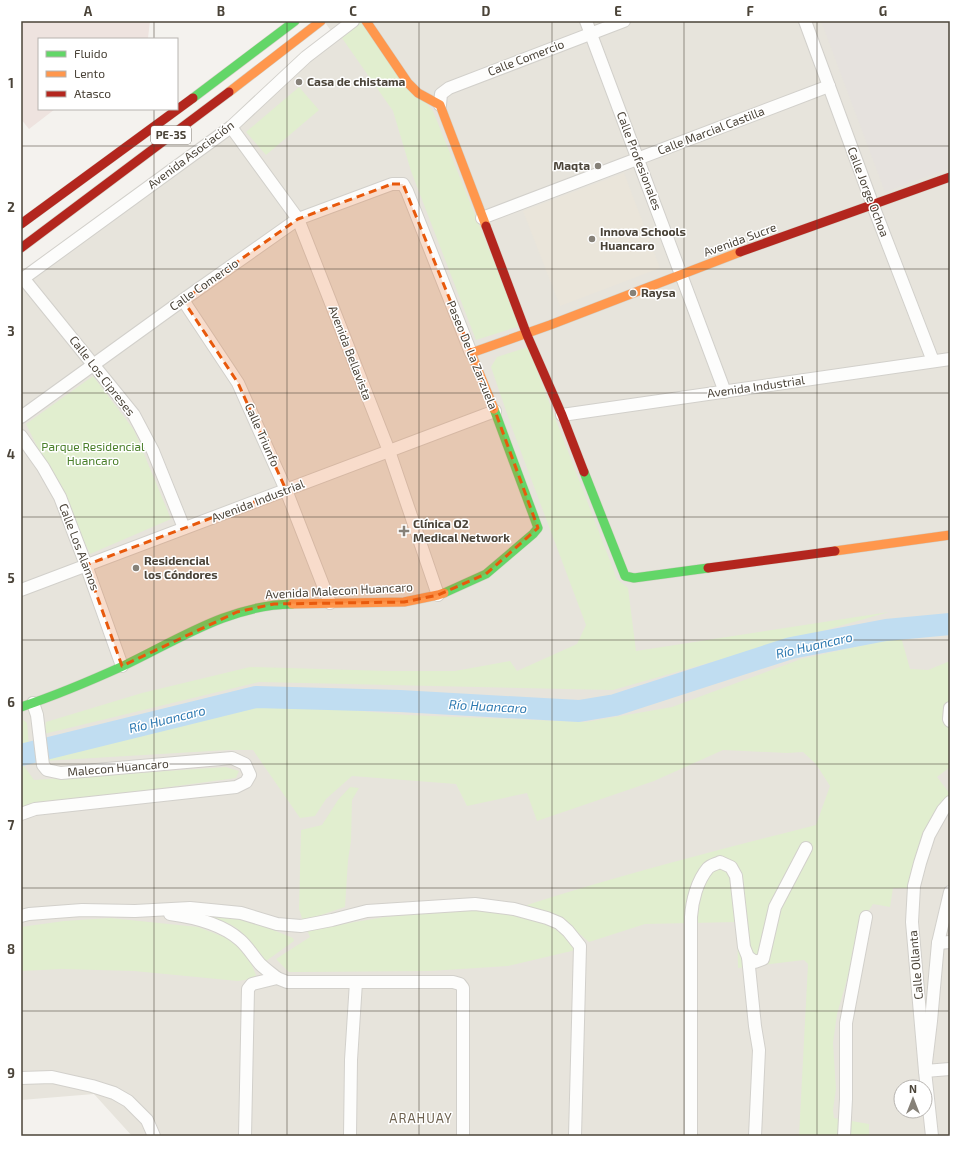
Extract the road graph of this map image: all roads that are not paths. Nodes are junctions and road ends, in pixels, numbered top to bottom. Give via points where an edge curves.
1 (295, 21) edge
2 (303, 21) edge
3 (321, 21) edge
4 (353, 21) edge
5 (366, 21) edge
6 (586, 21) edge
7 (624, 21) edge
8 (805, 21) edge
9 (310, 29) junction
10 (590, 34) junction
11 (829, 86) junction
12 (440, 105) junction
13 (178, 109) edge
14 (177, 110) edge
15 (231, 127) junction
16 (637, 158) junction
17 (950, 177) edge
18 (403, 184) joint
19 (872, 204) junction
20 (482, 218) junction
21 (298, 219) junction
22 (21, 224) edge
23 (21, 248) edge
24 (681, 274) junction
25 (22, 279) edge
26 (183, 300) junction
27 (527, 335) junction
28 (471, 354) junction
29 (950, 359) edge
30 (933, 361) junction
31 (94, 364) junction
32 (725, 392) junction
33 (495, 411) junction
34 (562, 415) junction
35 (21, 417) edge
36 (21, 436) edge
37 (389, 451) junction
38 (286, 490) junction
39 (184, 528) junction
40 (538, 528) joint
41 (950, 535) edge
42 (86, 565) junction
43 (21, 590) edge
44 (438, 594) junction
45 (330, 603) junction
46 (122, 666) junction
47 (21, 707) edge
48 (950, 708) edge
49 (35, 709) junction
50 (950, 721) edge
51 (950, 802) edge
52 (21, 814) edge
53 (806, 848) dead end
54 (950, 892) edge
55 (135, 911) junction
56 (21, 916) edge
57 (866, 917) dead end
58 (944, 943) edge
59 (748, 957) junction
60 (277, 978) junction
61 (356, 982) junction
62 (950, 1069) edge
63 (925, 1071) junction
64 (21, 1078) edge
65 (154, 1136) edge
66 (245, 1136) edge
67 (350, 1136) edge
68 (463, 1136) edge
69 (575, 1136) edge
70 (691, 1136) edge
71 (755, 1136) edge
72 (844, 1136) edge
73 (932, 1136) edge

1 - 13 main road, PE-3S
2 - 9 main road
3 - 9 main road, PE-3S
4 - 15 street, Avenida Asociación via 306,57
5 - 12 main road via 408,83 418,93
6 - 10 street, Calle Profesionales
7 - 10 street, Calle Comercio
8 - 11 street, Calle Jorge Ochoa
9 - 23 main road, PE-3S
10 - 12 street, Calle Comercio via 449,88 440,94
10 - 16 street, Calle Profesionales
11 - 16 street, Calle Marcial Castilla
11 - 19 street, Calle Jorge Ochoa
12 - 20 main road
14 - 22 main road, PE-3S
15 - 21 street, Avenida Bellavista
15 - 25 street, Avenida Asociación
16 - 20 street, Calle Marcial Castilla
16 - 24 street, Calle Profesionales
17 - 19 main road, Avenida Sucre
18 - 21 street, Calle Comercio via 392,184
18 - 28 street, Paseo De La Zarzuela
19 - 24 main road, Avenida Sucre
19 - 30 street, Calle Jorge Ochoa
20 - 27 main road
21 - 26 street, Calle Comercio
21 - 37 street, Avenida Bellavista
24 - 27 main road, Avenida Sucre
24 - 32 street, Calle Profesionales
25 - 31 street, Calle Los Cipreses
26 - 31 street, Calle Comercio
26 - 38 street, Calle Triunfo via 238,383
27 - 28 main road, Avenida Sucre
27 - 34 main road
28 - 33 main road, Paseo De La Zarzuela
29 - 30 street, Avenida Industrial
30 - 32 street, Avenida Industrial
31 - 35 street, Calle Comercio
31 - 39 street, Calle Los Cipreses via 134,415 153,451
32 - 34 street, Avenida Industrial
33 - 37 street, Avenida Industrial
33 - 40 main road, Paseo De La Zarzuela
34 - 41 main road via 625,576 634,578
36 - 42 street, Calle Los Alamos via 60,497
37 - 38 street, Avenida Industrial
37 - 44 street, Avenida Bellavista
38 - 39 street, Avenida Industrial
38 - 45 street, Calle Triunfo
39 - 42 street, Avenida Industrial
40 - 44 main road, Avenida Malecon Huancaro via 486,574
42 - 43 street, Avenida Industrial
42 - 46 street, Calle Los Alamos
44 - 45 main road, Avenida Malecon Huancaro via 404,602
45 - 46 main road, Avenida Malecon Huancaro via 274,604 237,612
46 - 49 main road, Avenida Malecon Huancaro
47 - 49 main road, Avenida Malecon Huancaro
48 - 50 street
49 - 52 street, Malecon Huancaro via 43,765 47,770 61,773 232,758 245,764 250,775 246,782 236,786 35,809
51 - 63 street, Calle Ollanta via 929,835 914,886 912,922
53 - 59 street via 775,907 763,959 755,962
54 - 58 street
55 - 56 street via 82,910
55 - 60 street via 190,918 222,928 240,939 261,965
55 - 69 street via 190,908 242,913 277,924 301,926 367,911 475,904 525,911 559,923 580,946
57 - 72 street via 846,1023
58 - 63 street
59 - 70 street via 744,947 736,876 731,867 720,862 709,867 699,883 692,905
59 - 71 street via 759,1050
60 - 61 street via 286,982
60 - 66 street via 252,984 248,989
61 - 67 street
61 - 68 street via 453,982 463,988
62 - 63 street
63 - 73 street, Calle Ollanta
64 - 65 street via 52,1077 114,1092 128,1101 147,1120

